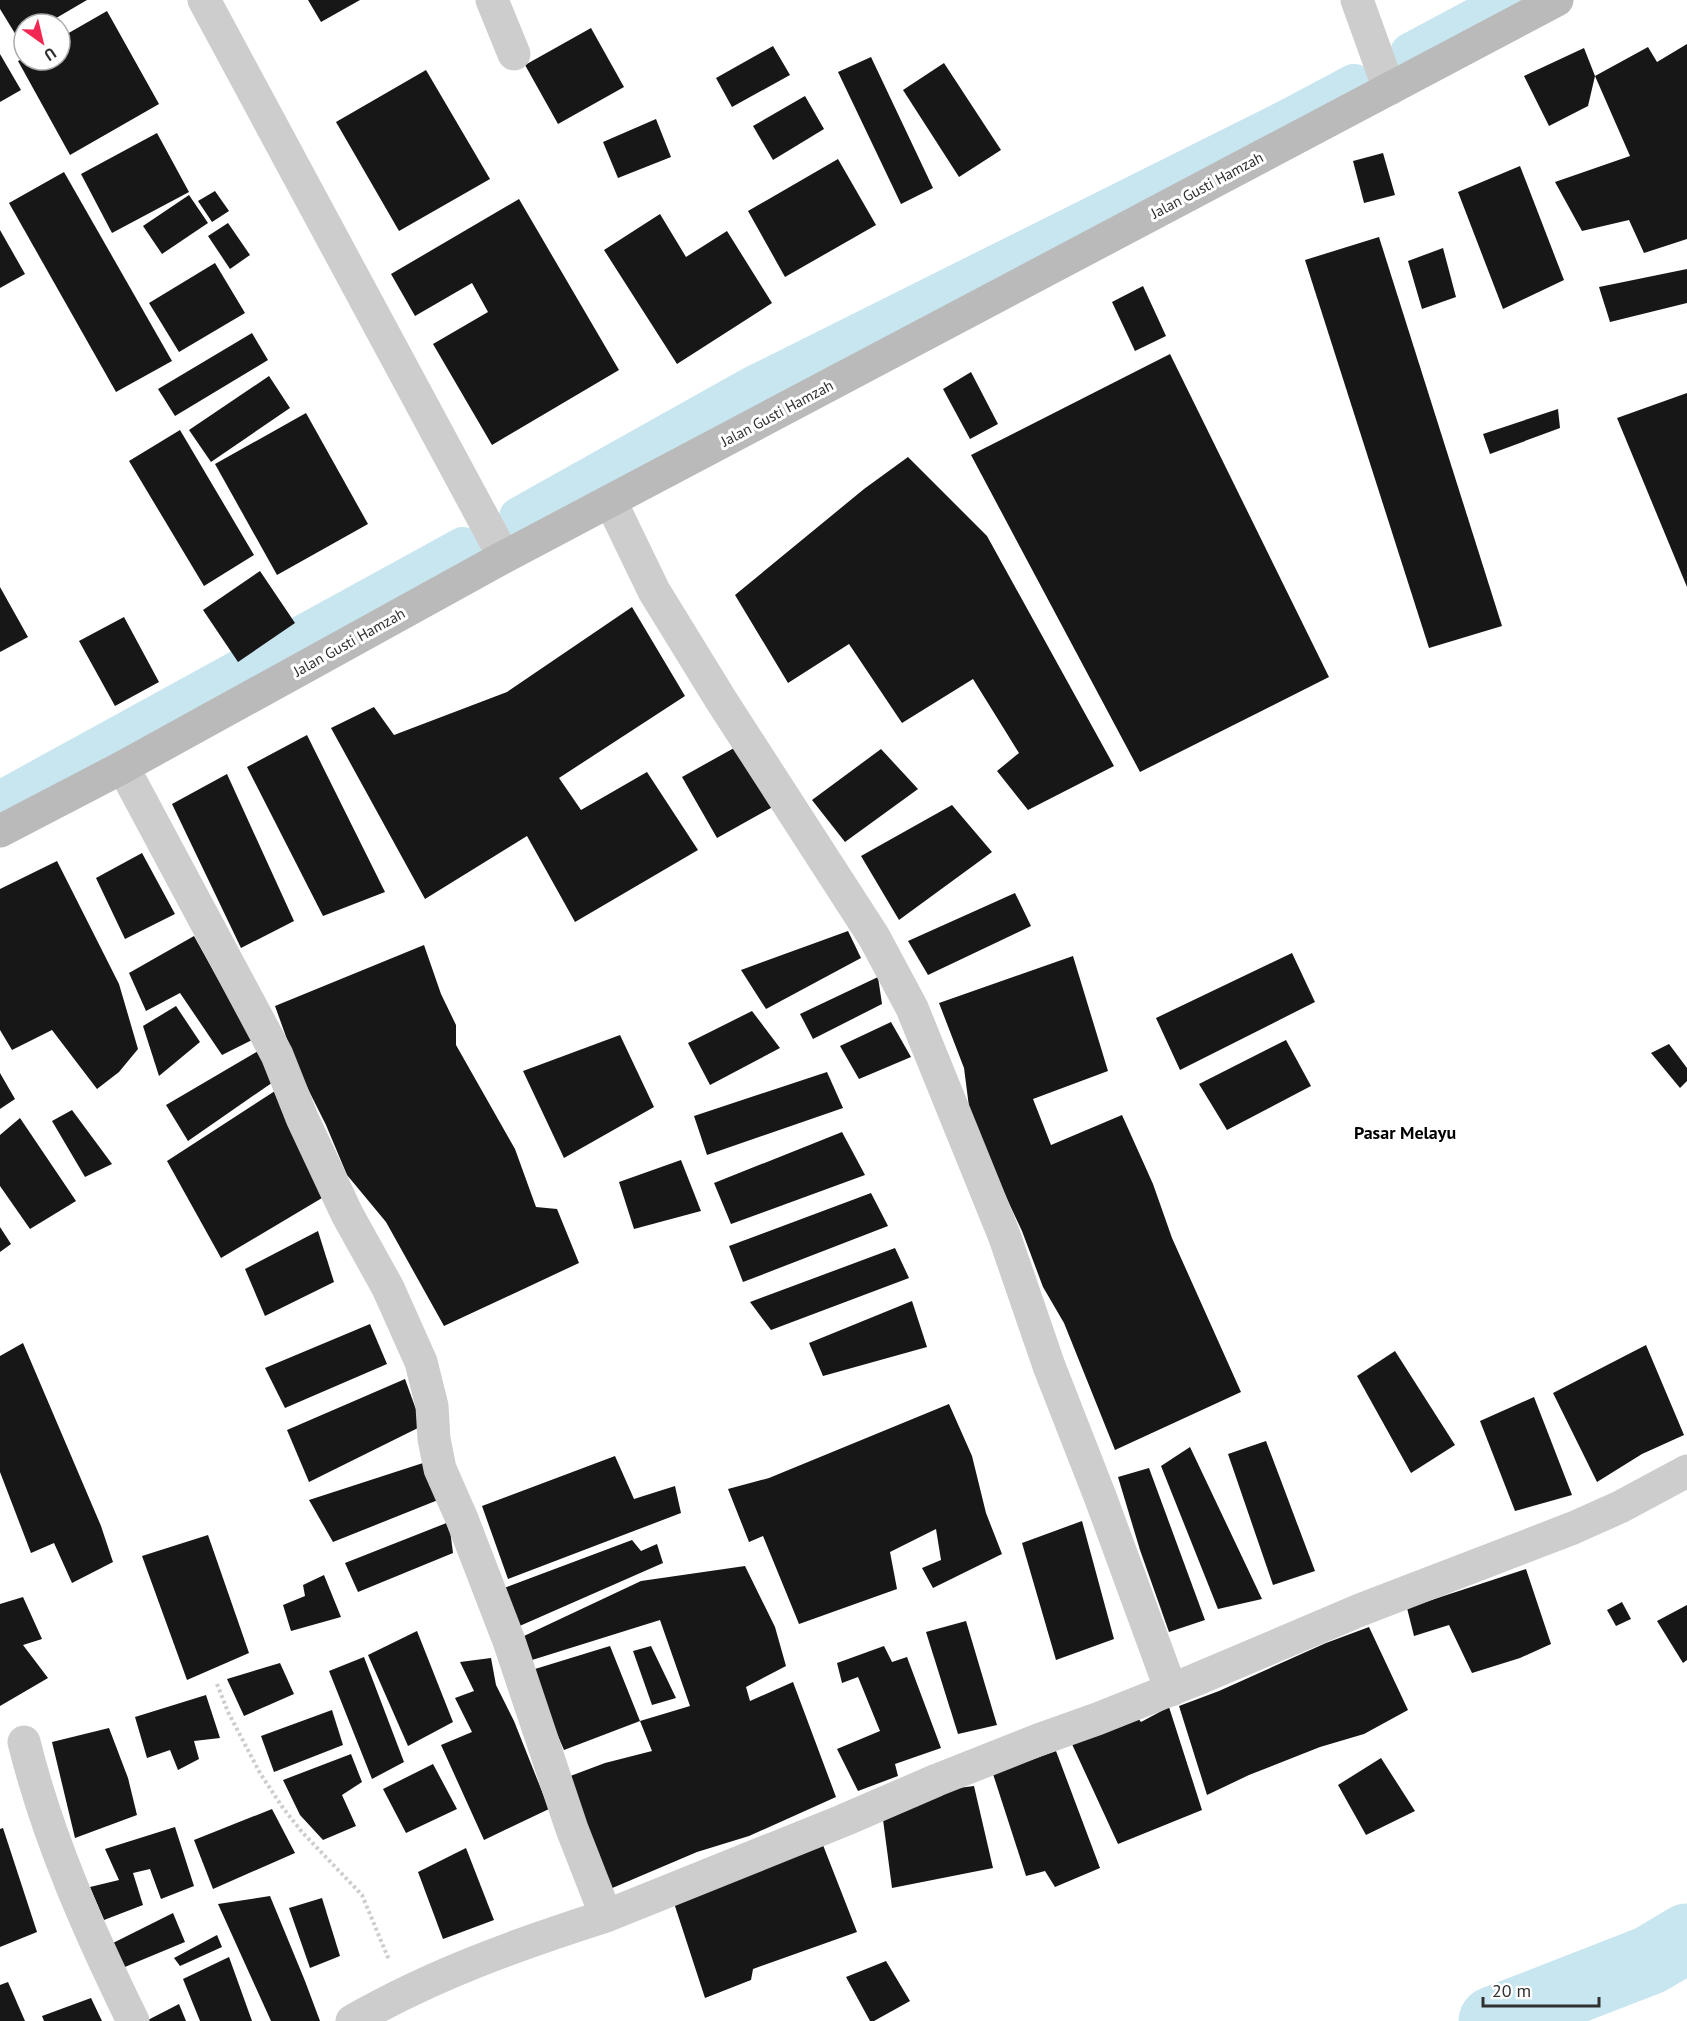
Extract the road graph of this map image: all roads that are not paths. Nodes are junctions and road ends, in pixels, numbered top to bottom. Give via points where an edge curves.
1 (204, 0) edge
2 (492, 0) edge
3 (1358, 0) edge
4 (1557, 0) edge
5 (514, 54) dead end
6 (1389, 88) junction
7 (611, 502) junction
8 (504, 557) junction
9 (123, 767) junction
10 (0, 831) edge
11 (1687, 1471) edge
12 (1171, 1690) junction
13 (24, 1742) dead end
14 (606, 1916) junction
15 (133, 2021) edge
16 (352, 2021) edge

1 - 8 street
2 - 5 street
3 - 6 street
4 - 6 street, Jalan Gusti Hamzah
6 - 7 street, Jalan Gusti Hamzah
7 - 8 street, Jalan Gusti Hamzah
7 - 12 street via 654,591 874,937 912,1008 1004,1235
8 - 9 street, Jalan Gusti Hamzah
9 - 10 street, Jalan Gusti Hamzah
9 - 14 street via 277,1054 302,1118 421,1362 432,1406 440,1469 509,1641
11 - 12 street via 1573,1528 1360,1610
12 - 14 street via 937,1780
13 - 15 street via 73,1892
14 - 16 street via 457,1968

